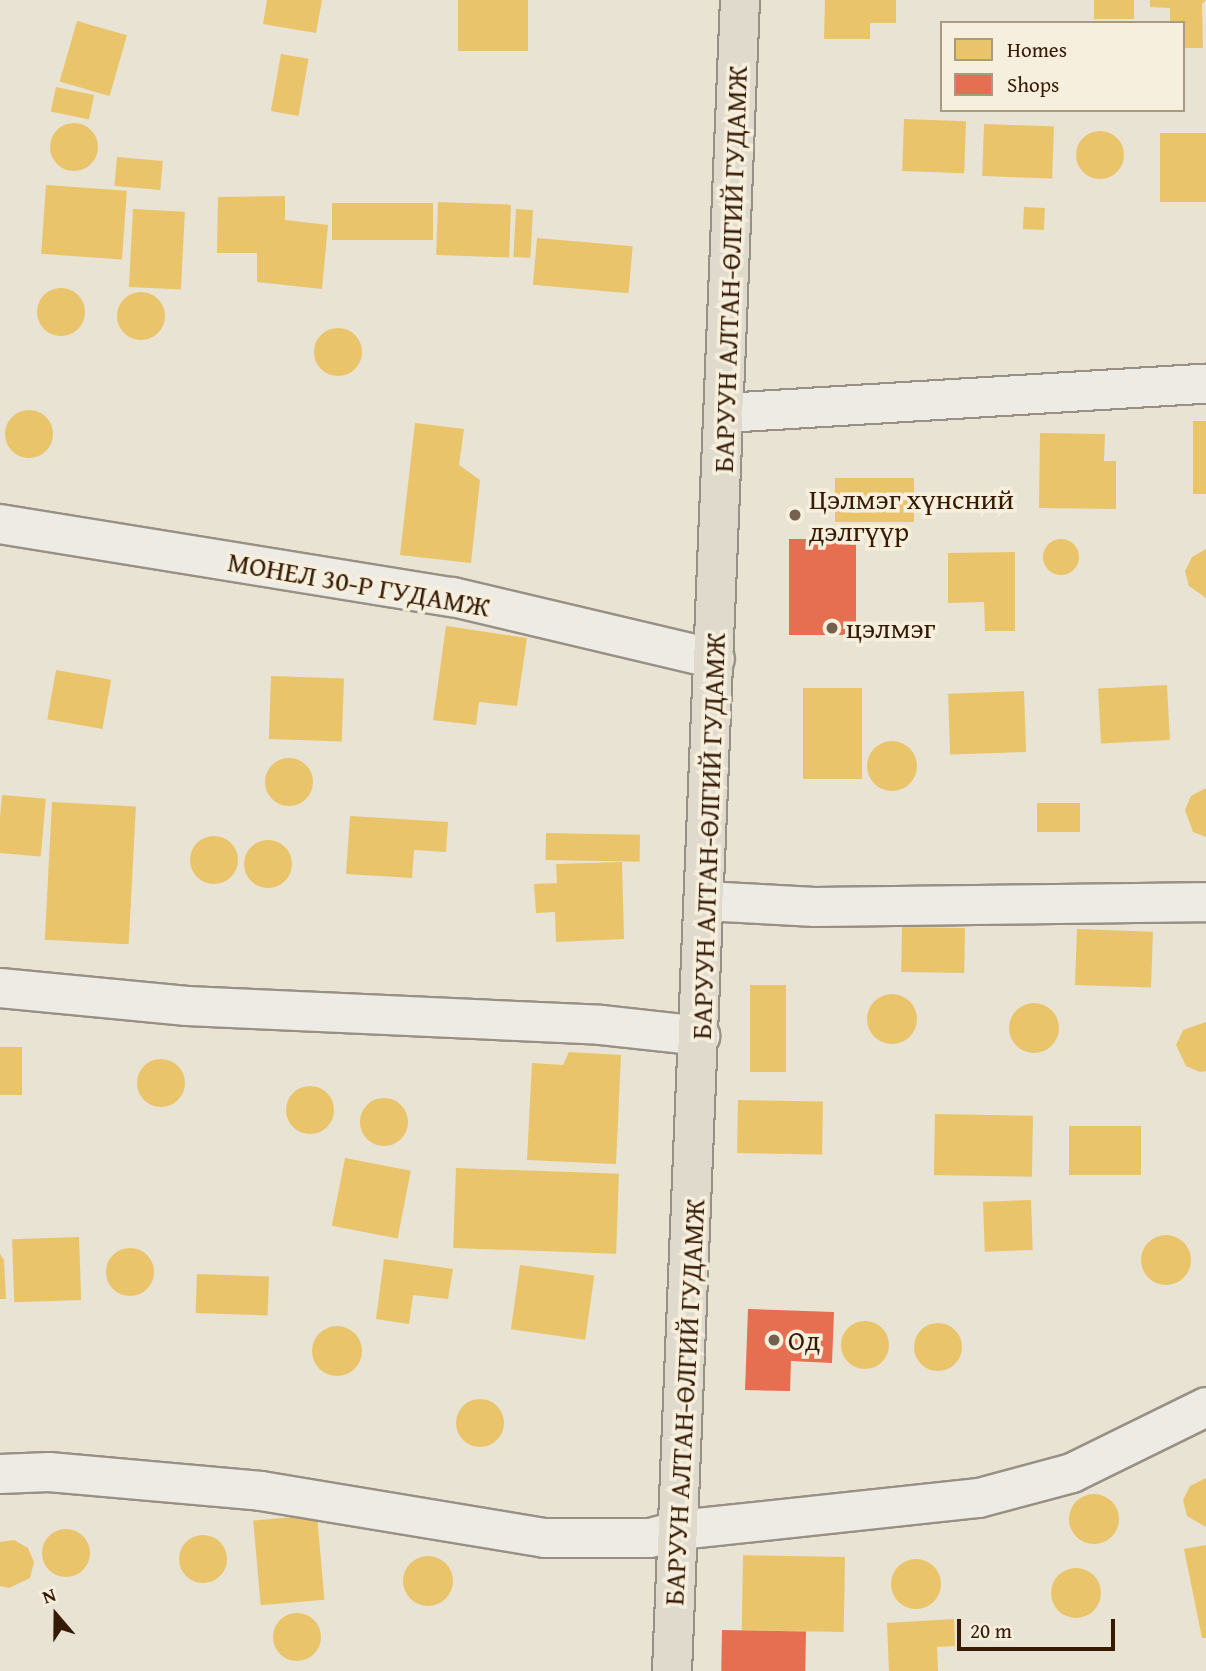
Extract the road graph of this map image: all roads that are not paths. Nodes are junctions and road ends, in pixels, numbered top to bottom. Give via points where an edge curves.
1 (740, 0) edge
2 (1206, 384) edge
3 (725, 413) junction
4 (0, 524) edge
5 (715, 659) junction
6 (705, 901) junction
7 (1206, 902) edge
8 (0, 988) edge
9 (700, 1036) junction
10 (1206, 1407) edge
11 (0, 1474) edge
12 (679, 1530) junction
13 (672, 1671) edge

1 - 3 main road, БАРУУН АЛТАН-ӨЛГИЙ ГУДАМЖ
2 - 3 street
3 - 5 main road, БАРУУН АЛТАН-ӨЛГИЙ ГУДАМЖ
4 - 5 street, МОНЕЛ 30-Р ГУДАМЖ via 453,597
5 - 6 main road, БАРУУН АЛТАН-ӨЛГИЙ ГУДАМЖ
6 - 7 street via 815,907
6 - 9 main road, БАРУУН АЛТАН-ӨЛГИЙ ГУДАМЖ
8 - 9 street via 187,1006 601,1025
9 - 12 main road, БАРУУН АЛТАН-ӨЛГИЙ ГУДАМЖ
10 - 12 street via 1072,1473 979,1498
11 - 12 street via 49,1472 261,1491 544,1538 650,1538
12 - 13 main road, БАРУУН АЛТАН-ӨЛГИЙ ГУДАМЖ

